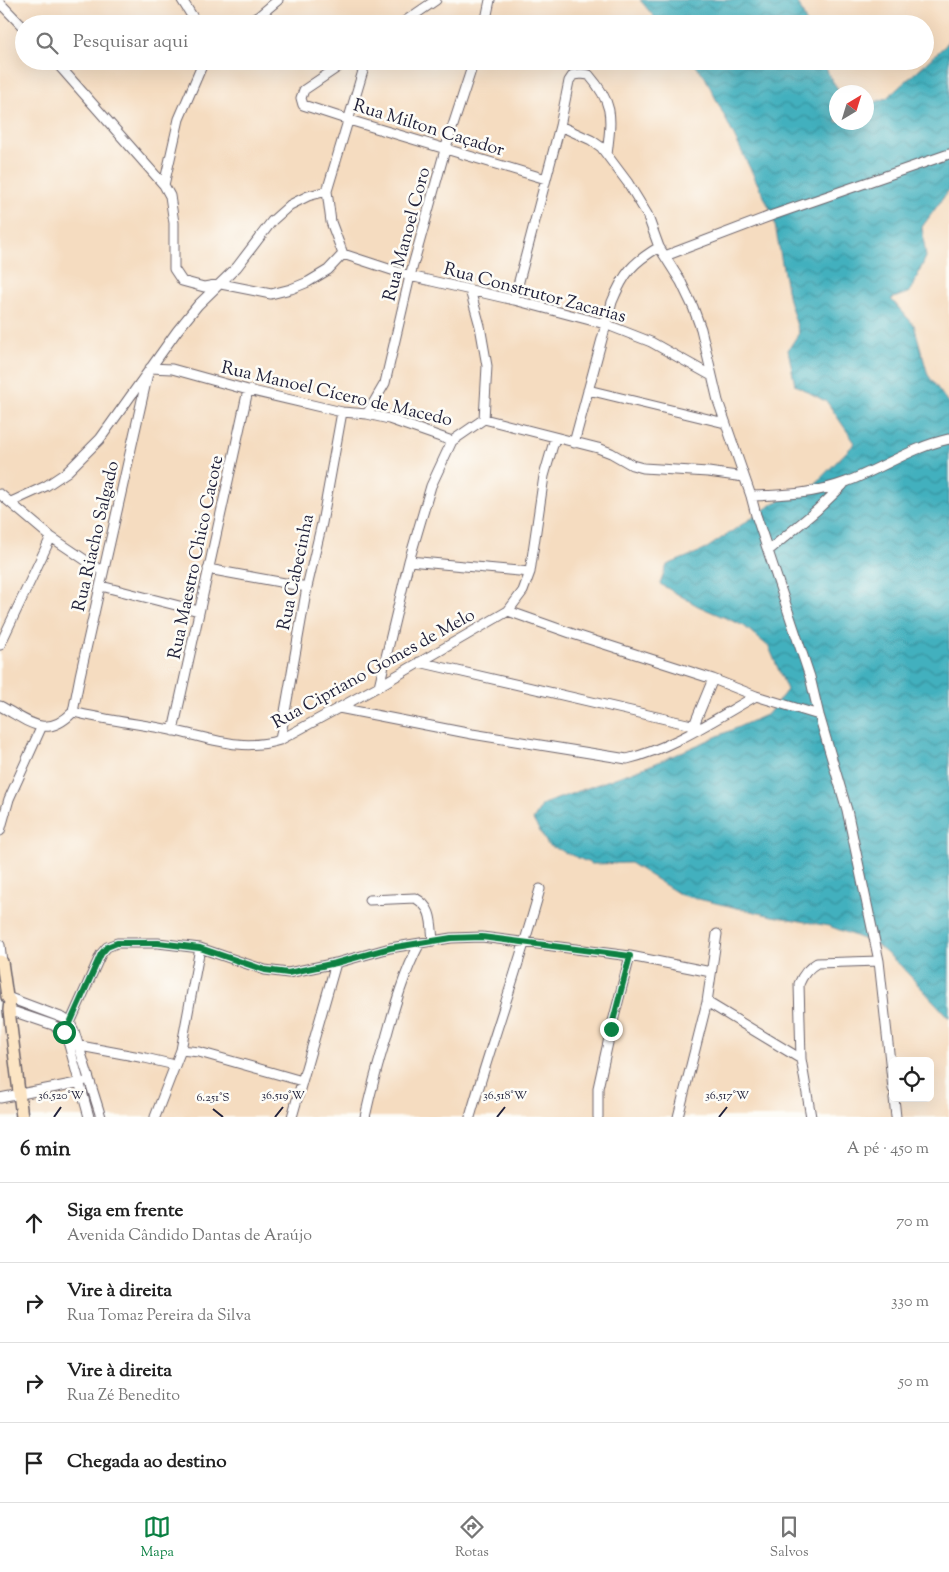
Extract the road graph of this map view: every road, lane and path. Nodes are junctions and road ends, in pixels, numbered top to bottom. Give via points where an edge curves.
1 (182, 0) edge
2 (278, 0) edge
3 (436, 0) edge
4 (490, 0) edge
5 (0, 2) edge
6 (191, 15) edge
7 (260, 15) edge
8 (414, 15) edge
9 (487, 15) edge
10 (15, 18) edge
11 (63, 70) edge
12 (200, 70) edge
13 (333, 70) edge
14 (363, 70) edge
15 (471, 70) edge
16 (349, 120) junction
17 (560, 126) junction
18 (446, 150) junction
19 (949, 154) edge
20 (607, 155) junction
21 (546, 179) junction
22 (164, 185) junction
23 (327, 191) junction
24 (658, 247) junction
25 (343, 254) junction
26 (665, 256) junction
27 (410, 276) junction
28 (221, 284) junction
29 (470, 290) junction
30 (514, 300) junction
31 (605, 324) junction
32 (150, 368) junction
33 (712, 376) junction
34 (248, 390) junction
35 (588, 390) junction
36 (342, 412) junction
37 (367, 414) junction
38 (484, 419) junction
39 (725, 423) junction
40 (555, 438) junction
41 (949, 439) edge
42 (452, 441) junction
43 (574, 443) junction
44 (744, 477) junction
45 (847, 482) junction
46 (0, 494) edge
47 (751, 496) junction
48 (11, 502) junction
49 (51, 537) junction
50 (768, 551) junction
51 (409, 561) junction
52 (208, 569) junction
53 (103, 572) junction
54 (530, 572) junction
55 (101, 586) junction
56 (307, 587) junction
57 (508, 611) junction
58 (199, 612) junction
59 (0, 645) edge
60 (419, 662) junction
61 (713, 679) junction
62 (379, 686) junction
63 (756, 696) junction
64 (0, 706) edge
65 (339, 708) junction
66 (73, 712) junction
67 (819, 715) junction
68 (697, 726) junction
69 (41, 728) junction
70 (173, 731) junction
71 (280, 740) junction
72 (4, 797) edge
73 (0, 831) edge
74 (540, 889) dead end
75 (369, 900) dead end
76 (717, 934) dead end
77 (433, 941) junction
78 (526, 942) junction
79 (420, 943) junction
80 (0, 945) edge
81 (200, 948) junction
82 (630, 956) junction
83 (1, 961) edge
84 (879, 961) junction
85 (336, 963) junction
86 (710, 972) junction
87 (7, 997) junction
88 (707, 1002) junction
89 (6, 1016) edge
90 (70, 1023) junction
91 (64, 1032) junction
92 (69, 1045) junction
93 (79, 1045) junction
94 (181, 1050) junction
95 (890, 1057) edge
96 (801, 1059) junction
97 (175, 1065) junction
98 (302, 1080) junction
99 (90, 1081) junction
100 (78, 1082) junction
101 (19, 1094) junction
102 (0, 1098) edge
103 (894, 1102) edge
104 (22, 1117) edge
105 (89, 1117) edge
106 (101, 1117) edge
107 (155, 1117) edge
108 (292, 1117) edge
109 (365, 1117) edge
110 (470, 1117) edge
111 (598, 1117) edge
112 (678, 1117) edge
113 (811, 1117) edge
114 (896, 1117) edge

1 - 6 street
2 - 7 street
3 - 8 street
4 - 9 street
5 - 10 street
11 - 22 street
12 - 22 street via 179,119
13 - 16 street, Rua Milton Caçador via 304,90 303,105
14 - 16 street
15 - 18 street, Rua Manoel Coro
16 - 18 street, Rua Milton Caçador
16 - 23 street
17 - 20 street via 591,140
17 - 20 street via 569,81 573,75 589,75 601,89 609,107
17 - 21 street
18 - 21 street, Rua Milton Caçador
18 - 27 street, Rua Manoel Coro
19 - 26 street
20 - 24 street via 647,214
21 - 30 street
22 - 28 street via 170,196 174,223 174,269 182,281 204,287
23 - 25 street via 331,222
23 - 28 street via 290,205 272,221
24 - 26 street
24 - 31 street via 630,268 621,281
25 - 27 street, Rua Construtor Zacarias
25 - 28 street via 328,270 308,282 272,294
26 - 33 street via 694,307
27 - 29 street, Rua Construtor Zacarias
27 - 37 street, Rua Manoel Coro via 385,383
28 - 32 street via 198,305
29 - 30 street, Rua Construtor Zacarias
29 - 38 street via 487,366
30 - 31 street, Rua Construtor Zacarias
31 - 33 street, Rua Construtor Zacarias via 651,342
31 - 35 street
32 - 34 street, Rua Manoel Cícero de Macedo via 172,369
32 - 48 street via 100,439 67,472
32 - 53 street, Rua Riacho Salgado
33 - 39 street
34 - 36 street, Rua Manoel Cícero de Macedo
34 - 52 street, Rua Maestro Chico Cacote
35 - 39 street
35 - 43 street
36 - 37 street, Rua Manoel Cícero de Macedo
36 - 56 street, Rua Cabecinha
37 - 42 street, Rua Manoel Cícero de Macedo
38 - 40 street
38 - 42 street, Rua Manoel Cícero de Macedo
39 - 44 street
40 - 43 street
40 - 54 street, Rua Cipriano Gomes de Melo via 544,476
41 - 45 street via 913,450
42 - 51 street via 431,486
43 - 44 street via 611,453 643,468
44 - 47 street
45 - 47 street via 793,495
45 - 50 street
46 - 48 street
47 - 50 street
48 - 49 street
49 - 53 street
49 - 59 street
50 - 67 street via 810,677
51 - 54 street
51 - 62 street
52 - 56 street
52 - 58 street, Rua Maestro Chico Cacote
53 - 55 street, Rua Riacho Salgado
54 - 57 street, Rua Cipriano Gomes de Melo via 523,591
55 - 58 street
55 - 66 street, Rua Riacho Salgado
56 - 71 street, Rua Cabecinha
57 - 60 street, Rua Cipriano Gomes de Melo
57 - 61 street
58 - 70 street, Rua Maestro Chico Cacote
60 - 62 street, Rua Cipriano Gomes de Melo
60 - 68 street
61 - 63 street
61 - 68 street
62 - 65 street, Rua Cipriano Gomes de Melo
63 - 67 street
63 - 68 street
64 - 69 street
65 - 68 street via 627,759 658,748
65 - 71 street, Rua Cipriano Gomes de Melo
66 - 69 street via 56,725
66 - 70 street, Rua Cipriano Gomes de Melo
67 - 84 street via 848,810
69 - 72 street
70 - 71 street, Rua Cipriano Gomes de Melo via 252,746
72 - 73 street
74 - 78 street
75 - 77 street via 415,898 422,901 429,910
76 - 86 street
77 - 78 street via 482,937
77 - 79 street
78 - 82 street
78 - 110 street
79 - 85 street
79 - 109 street via 399,991
80 - 83 street
81 - 85 street via 265,970 288,973
81 - 90 street via 158,943 117,943 107,947
81 - 94 street
82 - 86 street
82 - 111 street via 598,1088
83 - 87 street
84 - 95 street
84 - 96 street via 817,964 803,975 799,984
85 - 98 street
86 - 88 street
87 - 89 street via 10,1001
87 - 90 street
88 - 96 street
88 - 112 street
89 - 91 street via 53,1025
89 - 101 street
90 - 91 street
90 - 93 street
91 - 92 street
92 - 93 street
92 - 100 street
93 - 97 street
93 - 99 street
94 - 97 street
94 - 98 street
96 - 113 street
97 - 107 street
98 - 108 street
99 - 100 street
99 - 106 street
100 - 101 street
100 - 105 street
101 - 102 street
101 - 104 street
103 - 114 street

